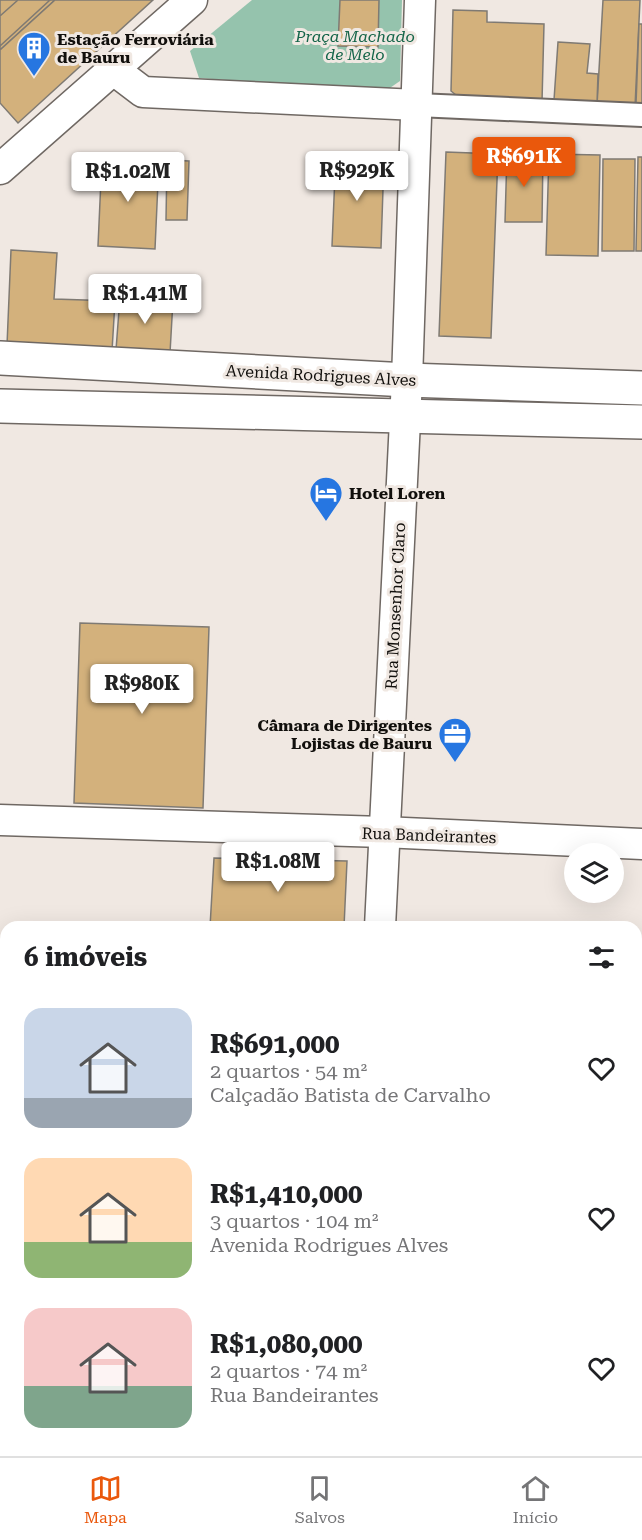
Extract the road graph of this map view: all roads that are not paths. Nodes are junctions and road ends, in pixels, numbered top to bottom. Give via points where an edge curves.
1 (192, 0) edge
2 (420, 0) edge
3 (114, 70) junction
4 (417, 105) junction
5 (642, 115) edge
6 (0, 169) edge
7 (0, 358) edge
8 (407, 380) junction
9 (642, 388) edge
10 (0, 406) edge
11 (404, 415) junction
12 (642, 422) edge
13 (0, 820) edge
14 (383, 832) junction
15 (642, 844) edge
16 (380, 921) edge

1 - 3 street
2 - 4 street
3 - 4 street via 143,92
3 - 6 street
4 - 5 street
4 - 8 street, Rua Monsenhor Claro
7 - 8 main road, Avenida Rodrigues Alves
8 - 9 main road, Avenida Rodrigues Alves
8 - 11 street, Rua Monsenhor Claro
10 - 11 main road
11 - 12 main road
11 - 14 street, Rua Monsenhor Claro
13 - 14 street, Rua Bandeirantes
14 - 15 street, Rua Bandeirantes
14 - 16 street, Rua Monsenhor Claro

